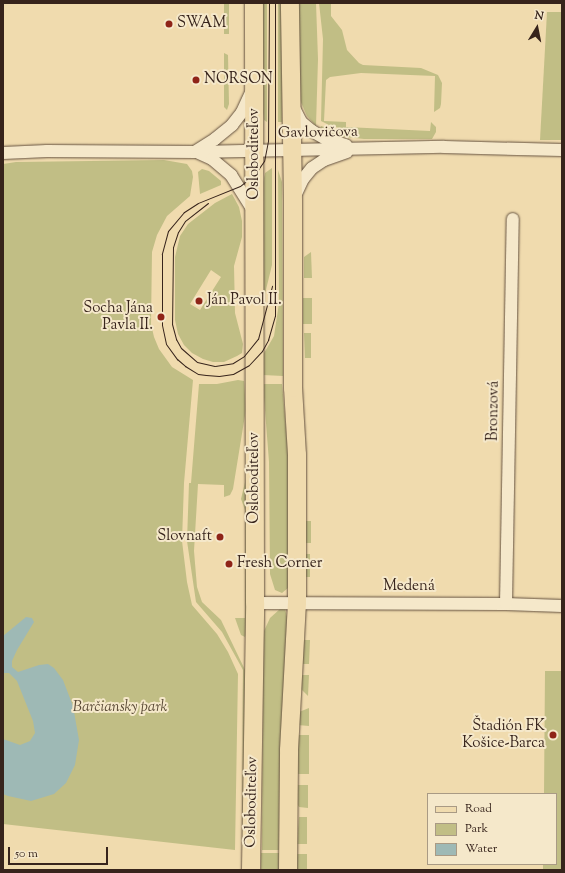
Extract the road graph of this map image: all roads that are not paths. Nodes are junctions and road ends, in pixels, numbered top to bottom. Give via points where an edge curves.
1 (254, 3) edge
2 (290, 3) edge
3 (255, 87) junction
4 (290, 95) junction
5 (359, 148) junction
6 (292, 149) junction
7 (255, 150) junction
8 (562, 150) edge
9 (196, 152) junction
10 (3, 153) edge
11 (293, 201) junction
12 (255, 214) junction
13 (513, 219) dead end
14 (255, 603) junction
15 (297, 603) junction
16 (506, 604) junction
17 (562, 606) edge
18 (251, 870) edge
19 (288, 870) edge

1 - 3 main road, Osloboditeľov
2 - 4 main road
3 - 7 main road, Osloboditeľov
3 - 9 street via 232,125
4 - 5 street via 296,114 306,127 326,139
4 - 6 main road
5 - 6 street, Gavlovičova
5 - 8 street, Gavlovičova
5 - 11 street via 324,160 312,168 303,179
6 - 7 street, Gavlovičova
6 - 11 main road
7 - 9 street, Gavlovičova
7 - 12 main road, Osloboditeľov
9 - 10 street, Gavlovičova via 82,150
9 - 12 street via 212,159 231,175
11 - 15 main road
12 - 14 main road, Osloboditeľov
13 - 16 street, Bronzová
14 - 15 street, Medená
14 - 18 main road, Osloboditeľov
15 - 16 street, Medená
15 - 19 main road via 289,750
16 - 17 street, Medená

